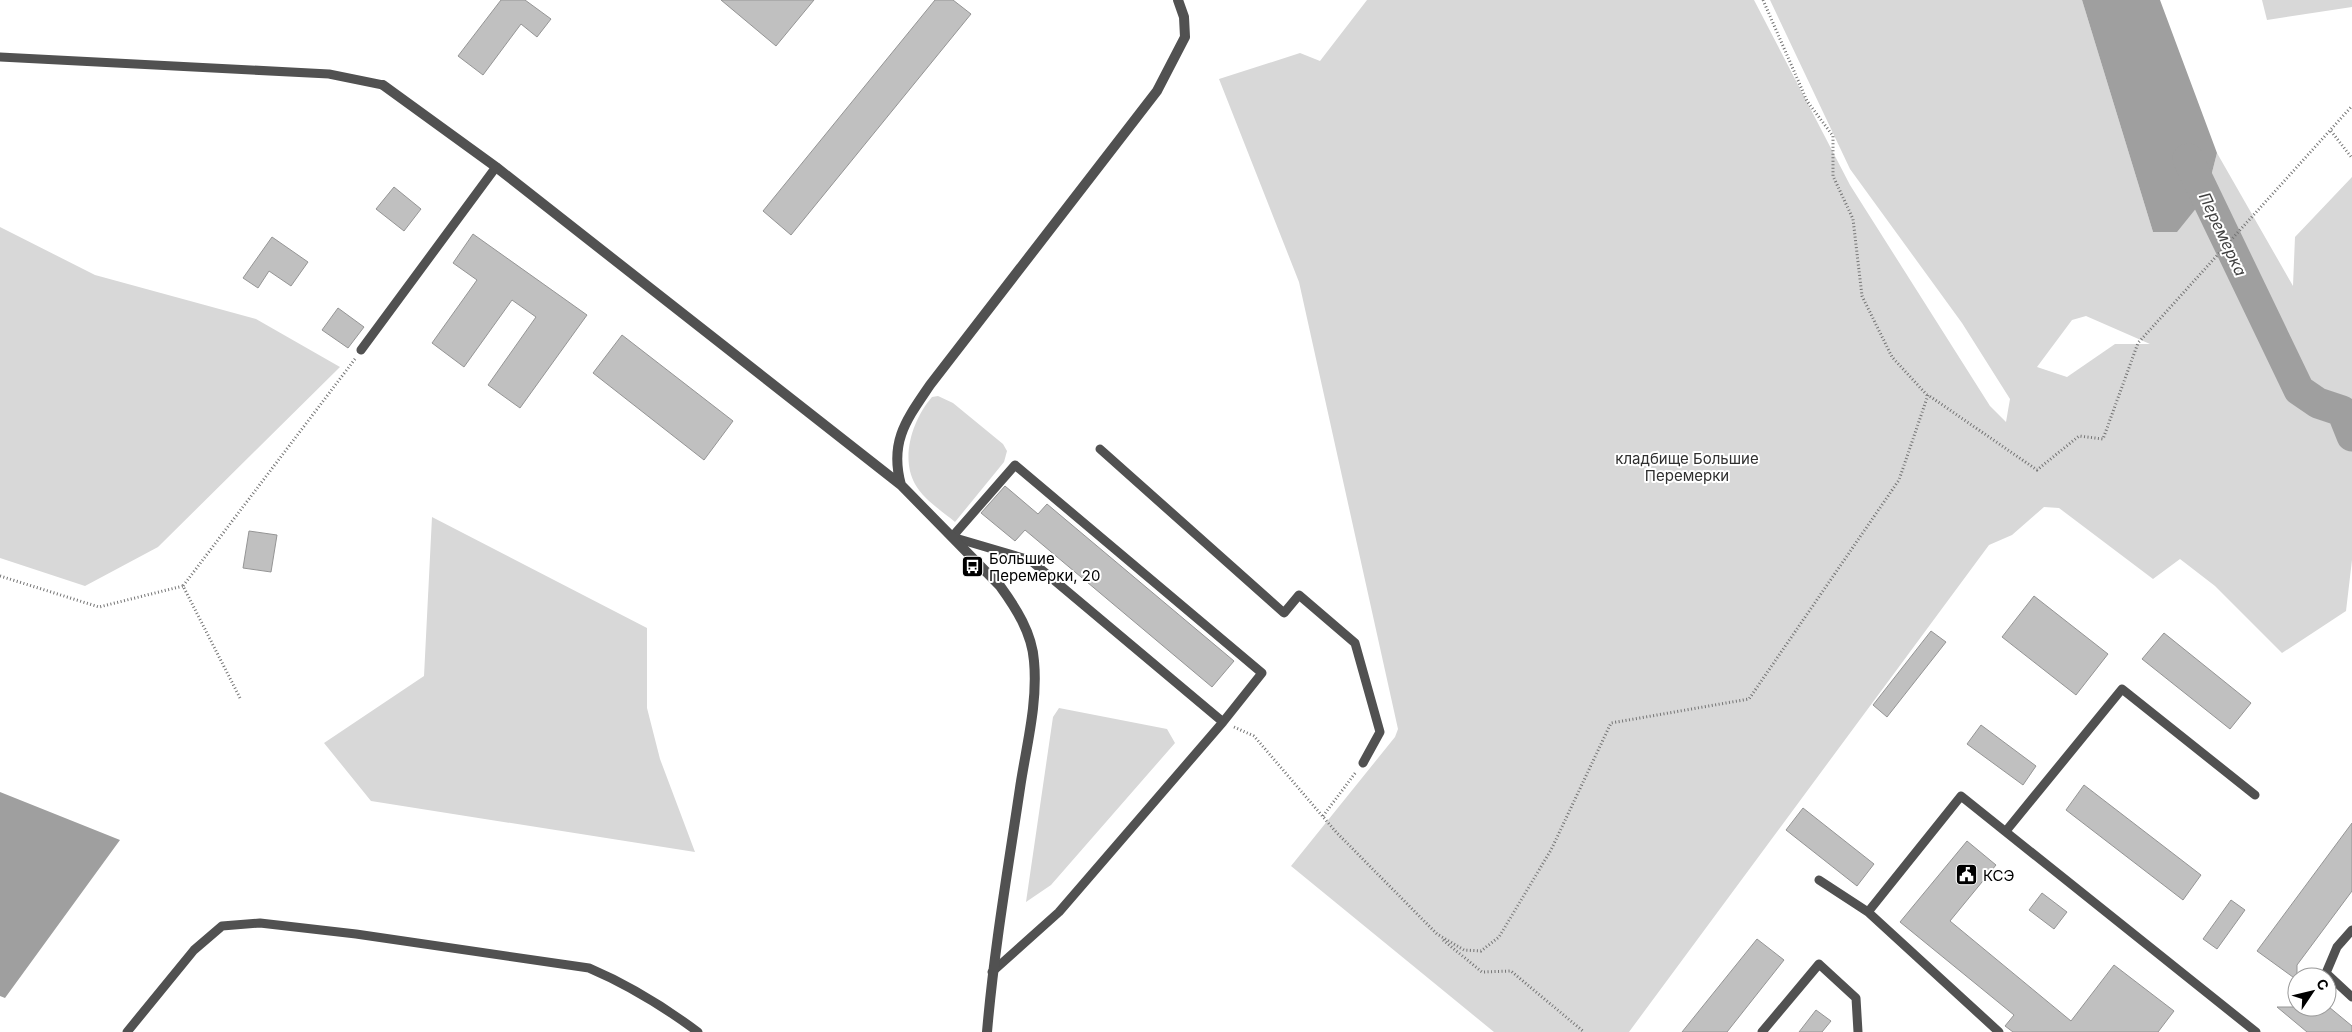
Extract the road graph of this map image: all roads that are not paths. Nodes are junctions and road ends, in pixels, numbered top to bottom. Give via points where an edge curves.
1 (1178, 0) edge
2 (0, 57) edge
3 (383, 85) joint
4 (496, 167) junction
5 (361, 350) road end
6 (1100, 449) dead end
7 (900, 485) junction
8 (952, 537) junction
9 (1223, 722) junction
10 (1364, 763) road end
11 (2255, 795) dead end
12 (2006, 831) junction
13 (1819, 880) dead end
14 (1868, 912) junction
15 (2352, 930) edge
16 (992, 972) junction
17 (2352, 997) edge
18 (127, 1032) edge
19 (698, 1032) edge
20 (987, 1032) edge
21 (1762, 1032) edge
22 (1858, 1032) edge
23 (2000, 1032) edge
24 (2256, 1032) edge

1 - 7 street via 1184,17 1185,37 1156,91 930,385 904,425 896,455
2 - 3 lane via 329,74
3 - 4 street
4 - 5 lane
4 - 7 street
6 - 10 lane via 1284,613 1298,594 1355,643 1380,732
7 - 8 street
8 - 9 lane via 1030,560
8 - 9 lane via 1015,465 1262,673
8 - 16 street via 1000,586 1010,601 1027,632 1034,661 1032,718
9 - 16 lane via 1059,912
11 - 12 lane via 2122,689
12 - 14 lane via 1961,796
12 - 24 lane
13 - 14 lane
14 - 23 lane
15 - 17 lane via 2337,947 2326,973
16 - 20 street
18 - 19 lane via 194,950 222,926 260,923 589,968 624,982
21 - 22 lane via 1819,964 1856,998

